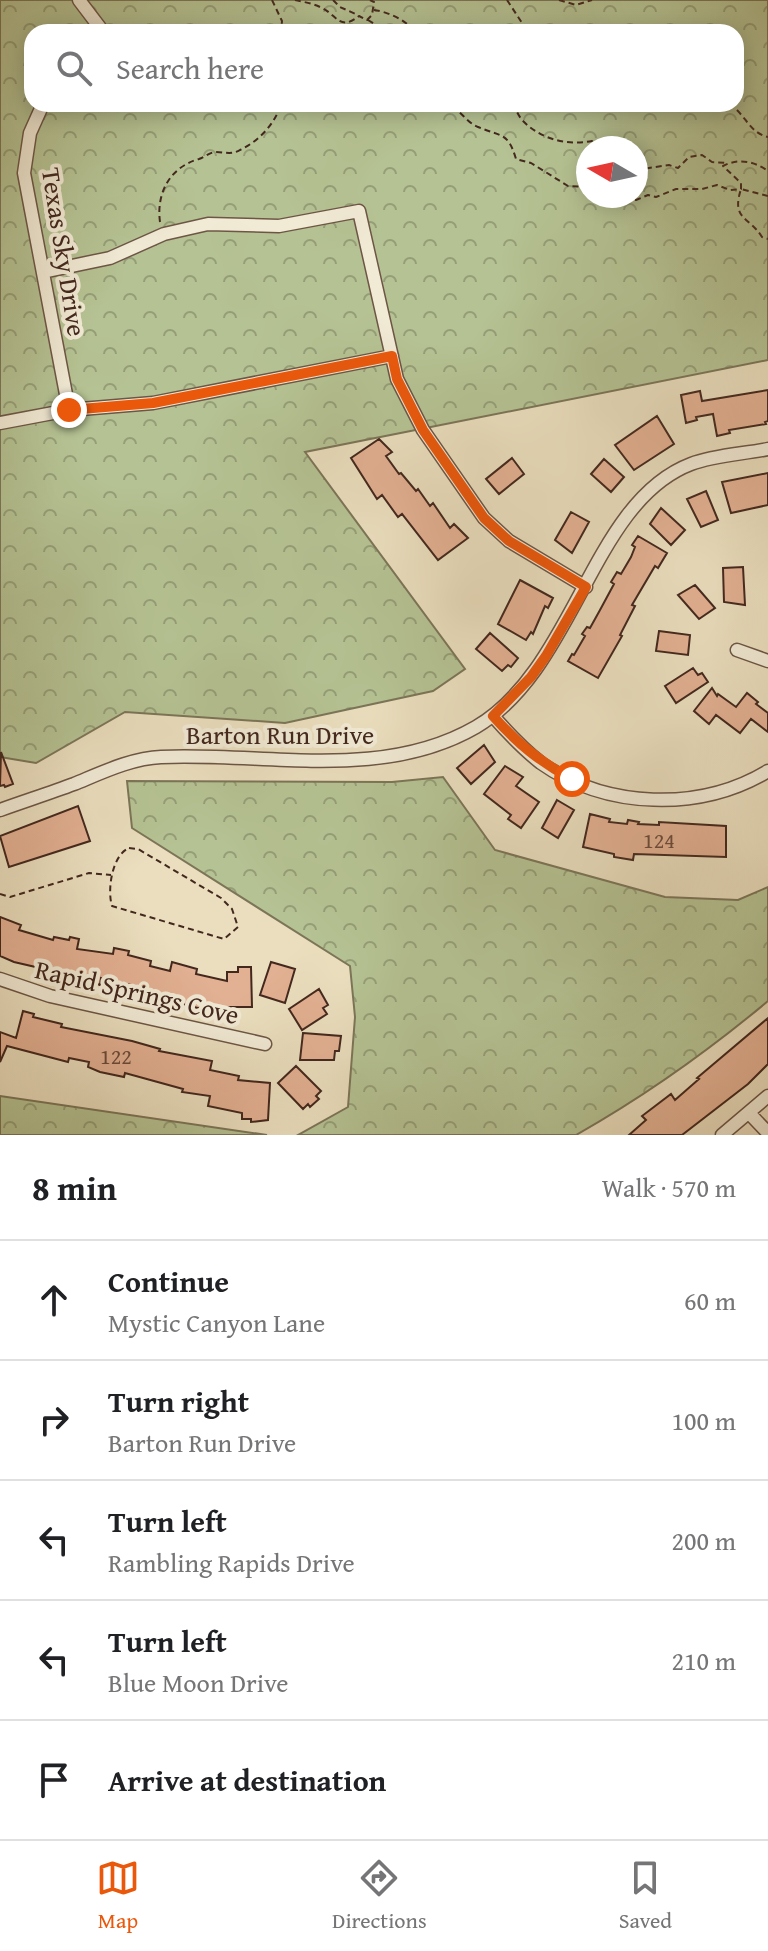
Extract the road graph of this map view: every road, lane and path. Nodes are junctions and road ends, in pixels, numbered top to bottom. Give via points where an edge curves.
1 (79, 0) edge
2 (272, 0) edge
3 (295, 0) edge
4 (333, 0) edge
5 (370, 0) edge
6 (507, 0) edge
7 (559, 0) edge
8 (592, 0) edge
9 (372, 10) junction
10 (359, 16) junction
11 (367, 20) junction
12 (97, 24) edge
13 (282, 24) edge
14 (374, 24) edge
15 (407, 24) edge
16 (523, 24) edge
17 (39, 112) edge
18 (279, 112) edge
19 (459, 112) edge
20 (516, 112) edge
21 (738, 112) edge
22 (768, 137) edge
23 (576, 143) edge
24 (729, 163) junction
25 (648, 168) edge
26 (768, 171) edge
27 (576, 186) edge
28 (741, 189) junction
29 (648, 195) edge
30 (768, 196) edge
31 (160, 228) dead end
32 (768, 239) edge
33 (43, 272) junction
34 (392, 356) junction
35 (69, 410) junction
36 (0, 423) edge
37 (768, 449) edge
38 (586, 587) junction
39 (737, 650) dead end
40 (768, 661) edge
41 (493, 716) junction
42 (768, 771) edge
43 (0, 810) edge
44 (113, 876) junction
45 (0, 894) edge
46 (0, 979) edge
47 (265, 1044) dead end
48 (768, 1096) edge
49 (749, 1113) junction
50 (768, 1133) edge
51 (722, 1135) edge

1 - 12 street
2 - 13 path
3 - 10 path via 322,7 342,23
4 - 10 path
5 - 9 path
6 - 16 path
7 - 8 path via 576,5
9 - 11 path
9 - 15 path
10 - 11 path
11 - 14 path
17 - 33 street, Texas Sky Drive via 24,173
18 - 31 path via 267,131 239,151 213,152 177,168 160,194
19 - 27 path via 475,126 511,142 516,159
20 - 23 path via 546,138
21 - 22 path via 753,130
24 - 25 path via 702,155 689,157 678,168
24 - 26 path via 759,164
24 - 28 path via 723,166
28 - 29 path via 717,185
28 - 30 path
28 - 32 path via 737,210
33 - 34 street via 110,258 164,234 208,224 279,226 359,211
33 - 35 street, Texas Sky Drive
34 - 35 street via 153,403
34 - 38 street via 397,379 423,430 484,518 509,541
35 - 36 street
37 - 38 street, Barton Run Drive via 691,464 646,493 622,522
38 - 41 street, Barton Run Drive via 531,677
39 - 40 street
41 - 42 street via 543,764 620,796 696,799
41 - 43 street, Barton Run Drive via 423,750 374,760 157,756
44 - 44 path via 110,898 118,910 224,939 238,927 221,898 138,849 122,851
44 - 45 path via 89,873 10,897
46 - 47 street, Rapid Springs Cove via 50,996
48 - 49 street
49 - 50 street
49 - 51 street

